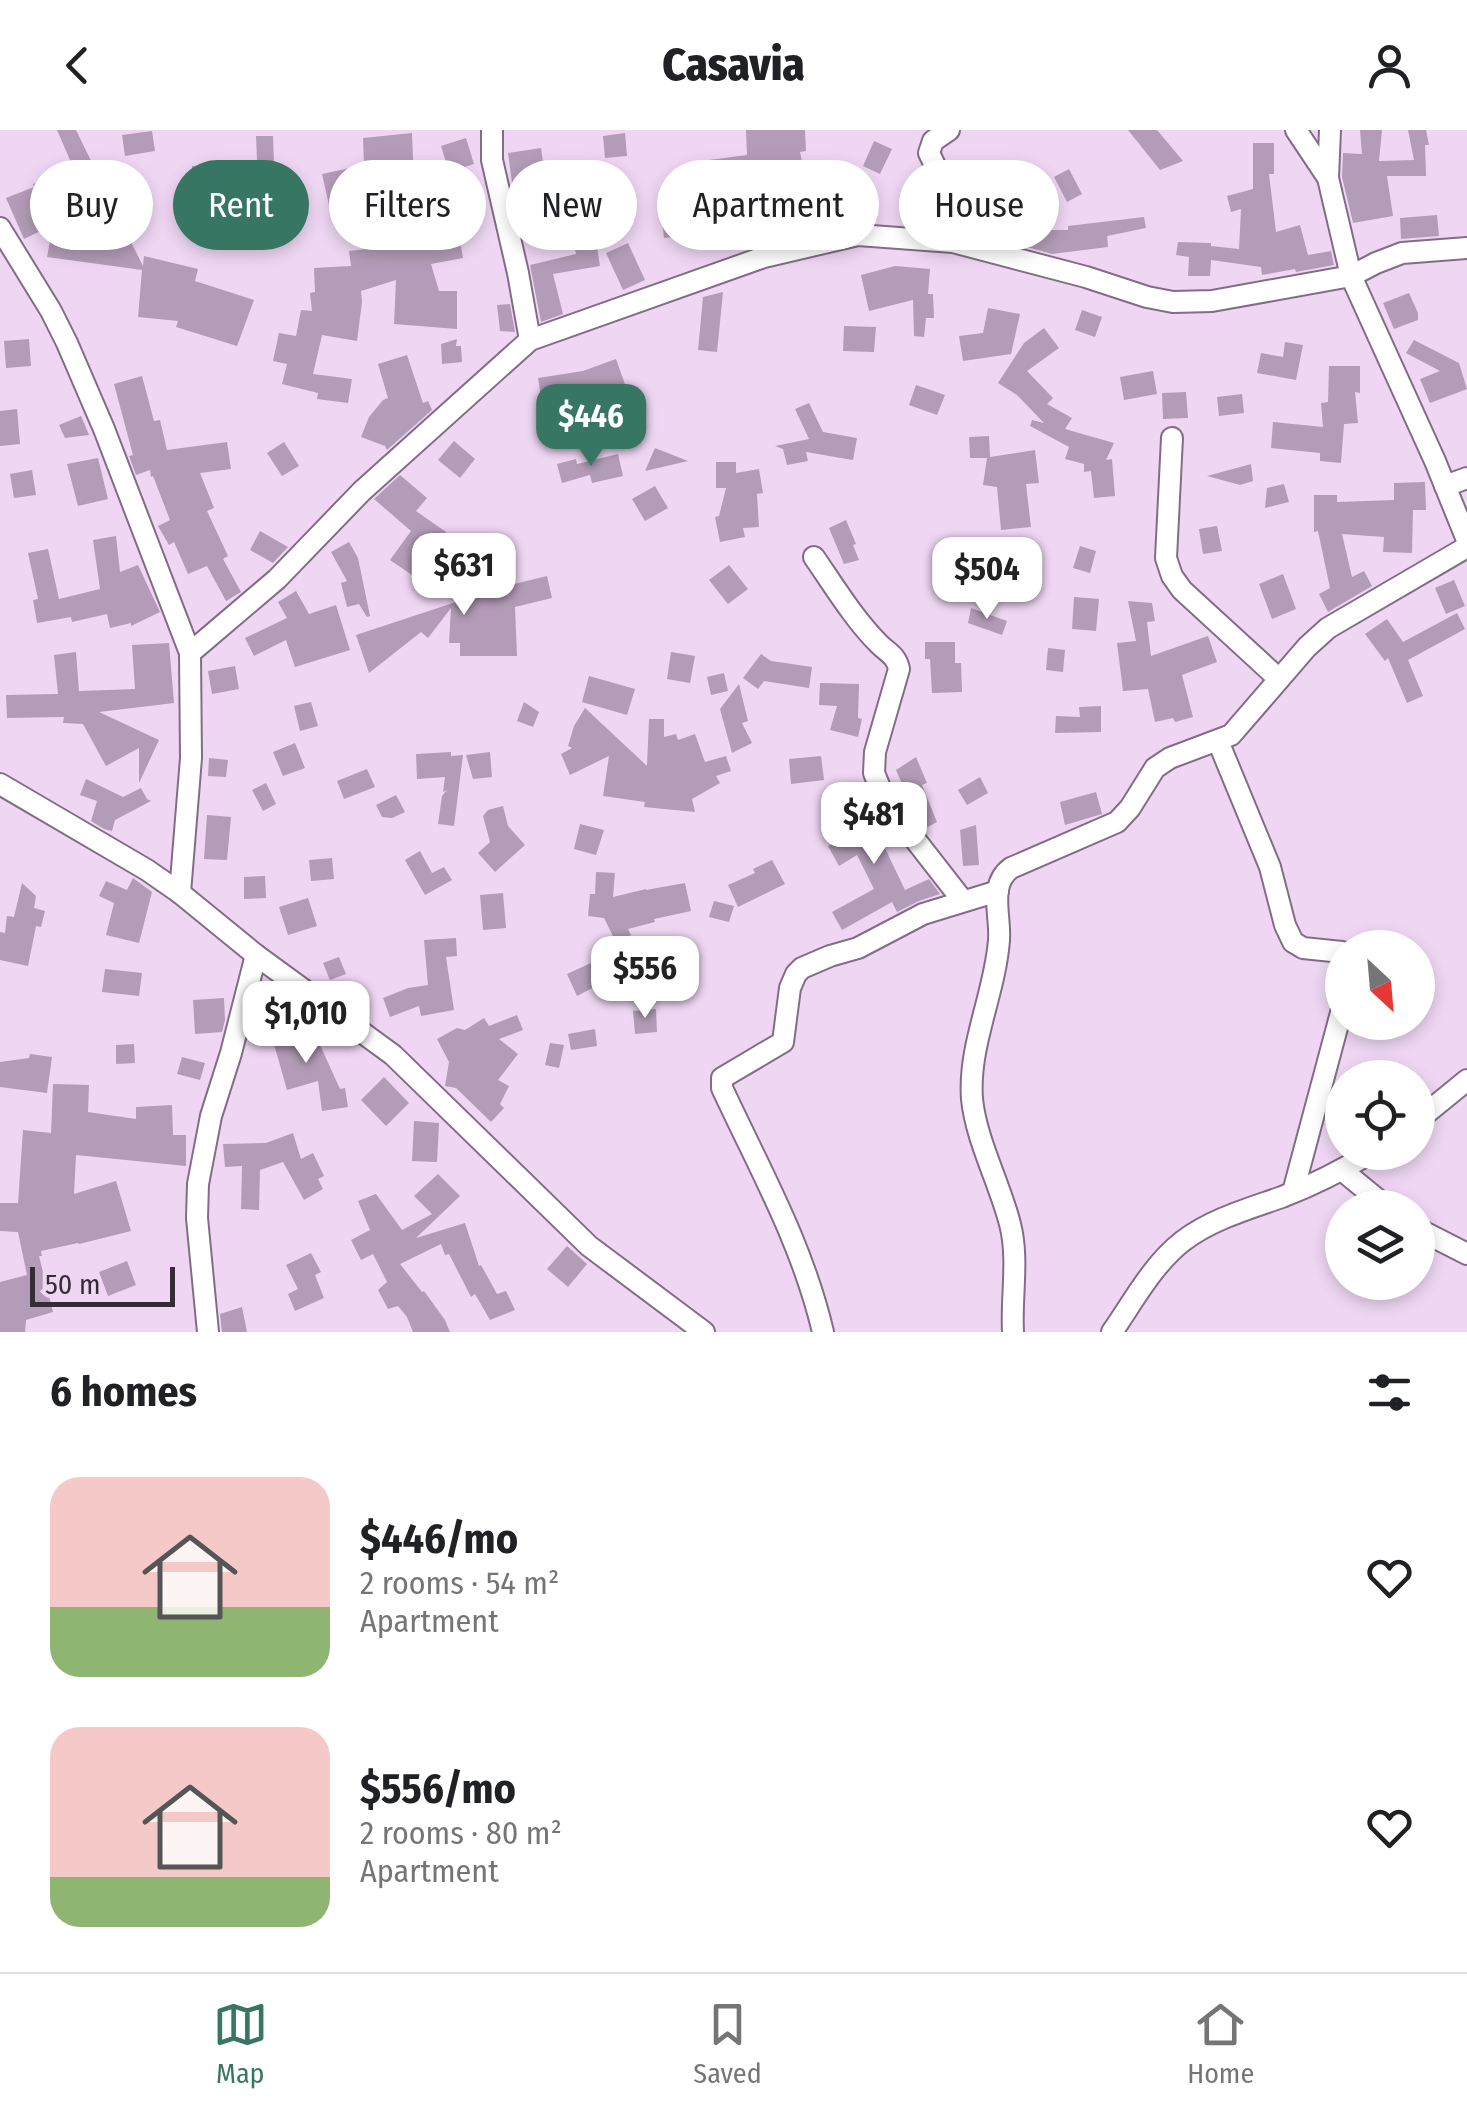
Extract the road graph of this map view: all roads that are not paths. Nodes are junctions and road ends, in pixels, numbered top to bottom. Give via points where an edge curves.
1 (492, 130) edge
2 (949, 130) edge
3 (1296, 130) edge
4 (1330, 130) edge
5 (932, 160) edge
6 (1328, 178) junction
7 (0, 228) edge
8 (899, 238) edge
9 (1467, 248) edge
10 (983, 250) edge
11 (1351, 276) junction
12 (530, 340) junction
13 (1172, 438) dead end
14 (1467, 478) edge
15 (1445, 486) junction
16 (1467, 544) edge
17 (814, 557) dead end
18 (190, 653) junction
19 (1279, 679) junction
20 (1218, 741) junction
21 (0, 784) edge
22 (998, 891) junction
23 (180, 892) junction
24 (963, 901) junction
25 (1325, 949) edge
26 (256, 955) junction
27 (1333, 1040) edge
28 (1467, 1080) edge
29 (1435, 1106) edge
30 (1342, 1171) joint
31 (1366, 1190) edge
32 (1293, 1192) junction
33 (1435, 1237) edge
34 (1467, 1254) edge
35 (208, 1332) edge
36 (704, 1332) edge
37 (823, 1332) edge
38 (1013, 1332) edge
39 (1112, 1332) edge

1 - 12 street via 492,160
2 - 5 street via 933,140
3 - 6 street
4 - 6 street
6 - 11 street
7 - 18 street via 67,342
8 - 12 street via 858,235 764,257
9 - 11 street via 1402,253
10 - 11 street via 1173,302
11 - 15 street
12 - 18 street
13 - 19 street via 1166,548 1172,576
14 - 15 street
15 - 16 street
16 - 19 street via 1328,628
17 - 24 street via 897,660 874,773 903,824
18 - 23 street via 191,758
19 - 20 street via 1237,730
20 - 22 street via 1161,763 1122,818 1010,868
20 - 25 street via 1293,942
21 - 23 street
22 - 24 street
22 - 38 street via 1000,939 972,1088 1013,1238
23 - 26 street
24 - 37 street via 802,968 790,988 783,1042 722,1078 793,1237
26 - 35 street via 198,1184
26 - 36 street via 393,1055 588,1246
27 - 32 street
28 - 29 street
30 - 31 street
30 - 32 street
32 - 39 street via 1183,1242
33 - 34 street

